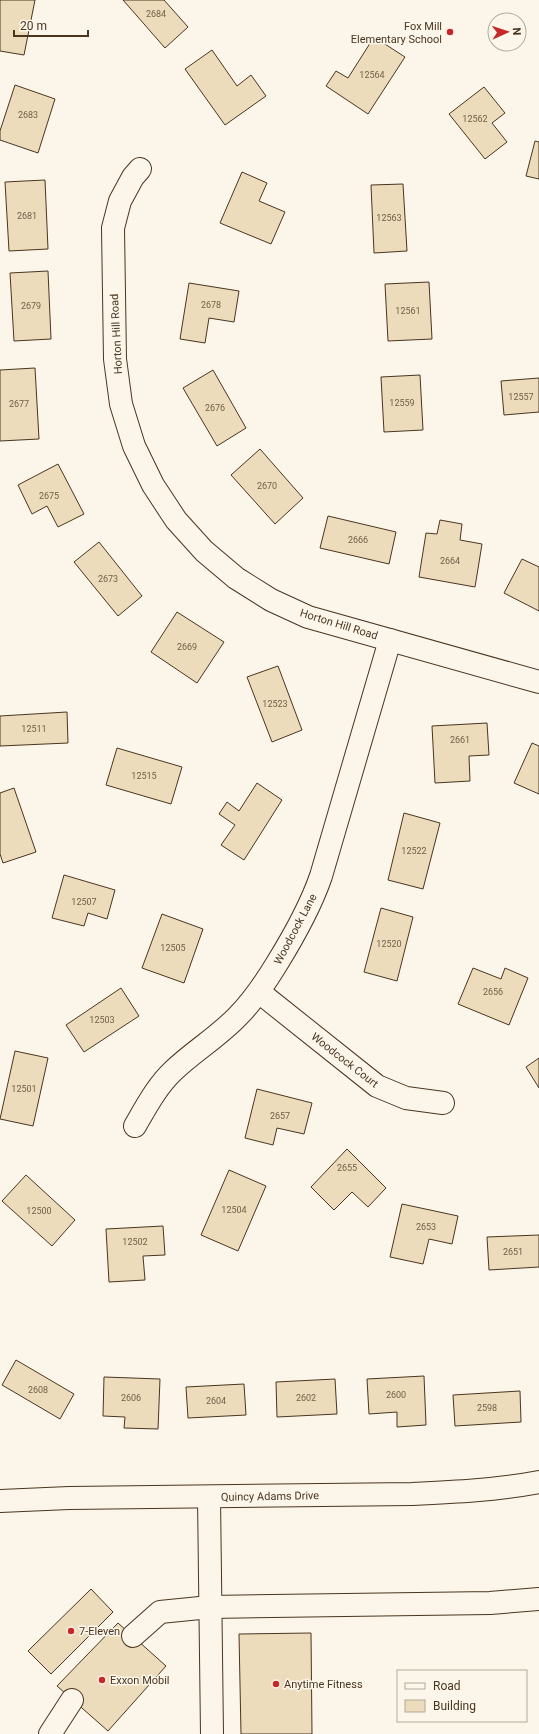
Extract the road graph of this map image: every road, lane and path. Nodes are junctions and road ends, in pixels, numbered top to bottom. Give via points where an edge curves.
1 (140, 169) dead end
2 (390, 640) junction
3 (539, 682) edge
4 (259, 992) junction
5 (443, 1103) dead end
6 (135, 1126) dead end
7 (539, 1482) edge
8 (209, 1497) junction
9 (0, 1501) edge
10 (539, 1599) edge
11 (210, 1607) junction
12 (133, 1636) dead end
13 (72, 1700) dead end
14 (50, 1734) edge
15 (212, 1734) edge

1 - 2 street, Horton Hill Road via 120,201 113,228 115,360 121,404 134,446 153,485 176,520 204,551 236,578 271,600 308,617
2 - 3 street, Horton Hill Road
2 - 4 street, Woodcock Lane via 322,876 294,937
4 - 5 street, Woodcock Court via 377,1086 406,1098
4 - 6 street, Woodcock Lane via 224,1030 173,1072
7 - 8 street, Quincy Adams Drive via 512,1488 463,1492
8 - 9 street, Quincy Adams Drive
8 - 11 street
10 - 11 street via 490,1603
11 - 12 street via 160,1612
11 - 15 street
13 - 14 street

